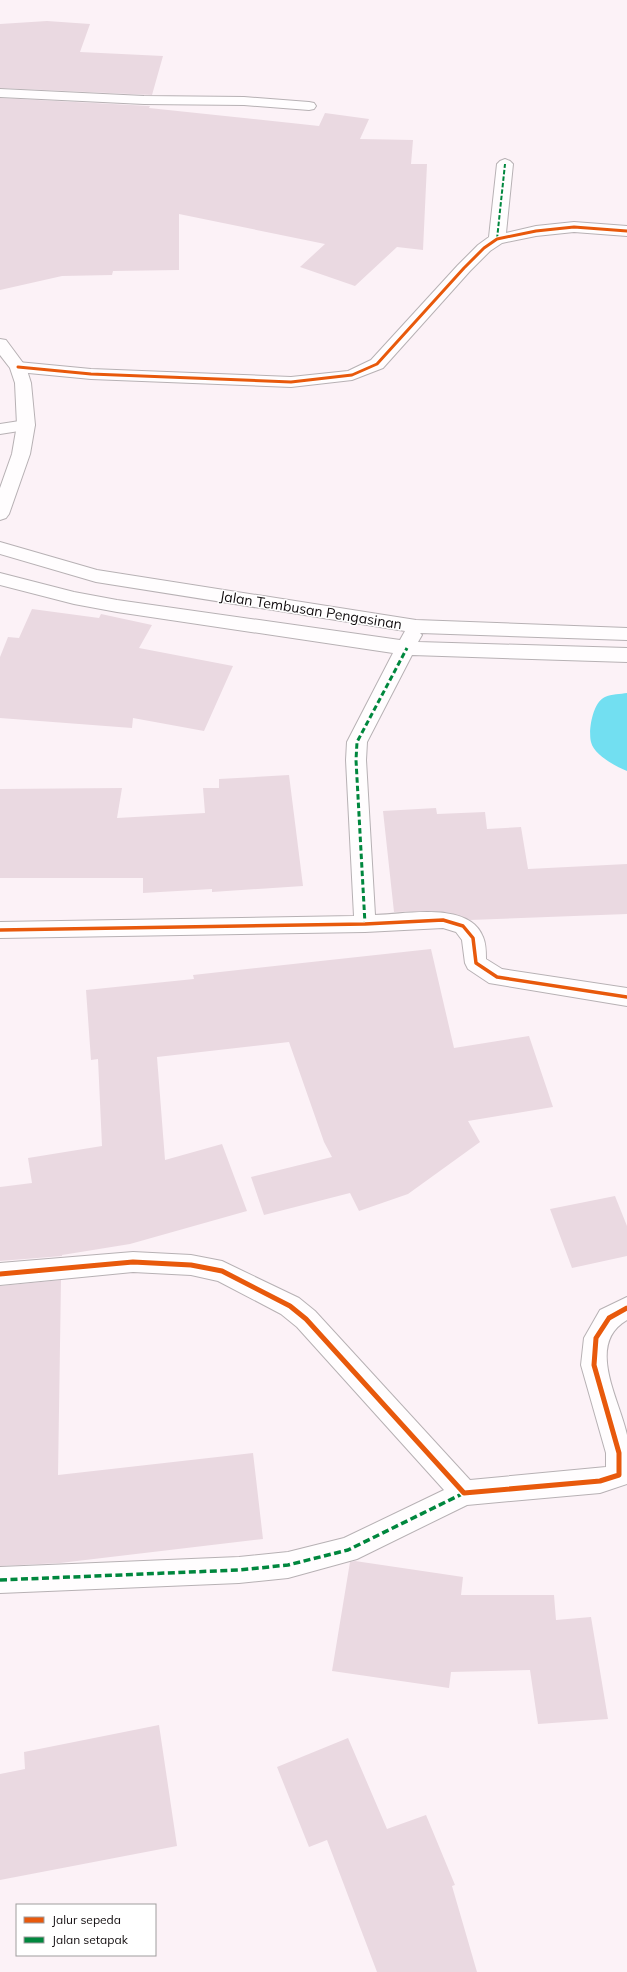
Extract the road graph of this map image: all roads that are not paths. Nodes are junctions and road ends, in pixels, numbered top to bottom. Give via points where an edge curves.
1 (0, 93) edge
2 (309, 106) dead end
3 (505, 164) dead end
4 (627, 231) edge
5 (497, 239) junction
6 (0, 344) edge
7 (18, 367) junction
8 (26, 425) junction
9 (0, 429) edge
10 (0, 514) edge
11 (0, 548) edge
12 (0, 579) edge
13 (416, 626) junction
14 (627, 634) edge
15 (406, 648) junction
16 (627, 655) edge
17 (366, 924) junction
18 (0, 930) edge
19 (627, 997) edge
20 (0, 1274) edge
21 (627, 1308) edge
22 (464, 1493) junction
23 (0, 1580) edge

1 - 2 street via 144,100 244,101
3 - 5 street
4 - 5 street via 574,227
5 - 7 street via 464,268 377,364 352,374 291,382 91,374
6 - 7 street
7 - 8 street via 23,383
8 - 9 street
8 - 10 street via 21,454
11 - 13 street, Jalan Tembusan Pengasinan via 96,576
12 - 15 street, Jalan Tembusan Pengasinan via 117,606
13 - 14 street, Jalan Tembusan Pengasinan
13 - 15 street
15 - 16 street, Jalan Tembusan Pengasinan
15 - 17 street via 357,742
17 - 18 street
17 - 19 street via 442,920 463,926 473,938 476,963 497,977
20 - 22 street via 133,1262 191,1265 222,1271 290,1306 306,1318
21 - 22 street via 610,1318 596,1338 594,1365 619,1453 619,1475 600,1481
22 - 23 street via 348,1550 288,1565 239,1570

